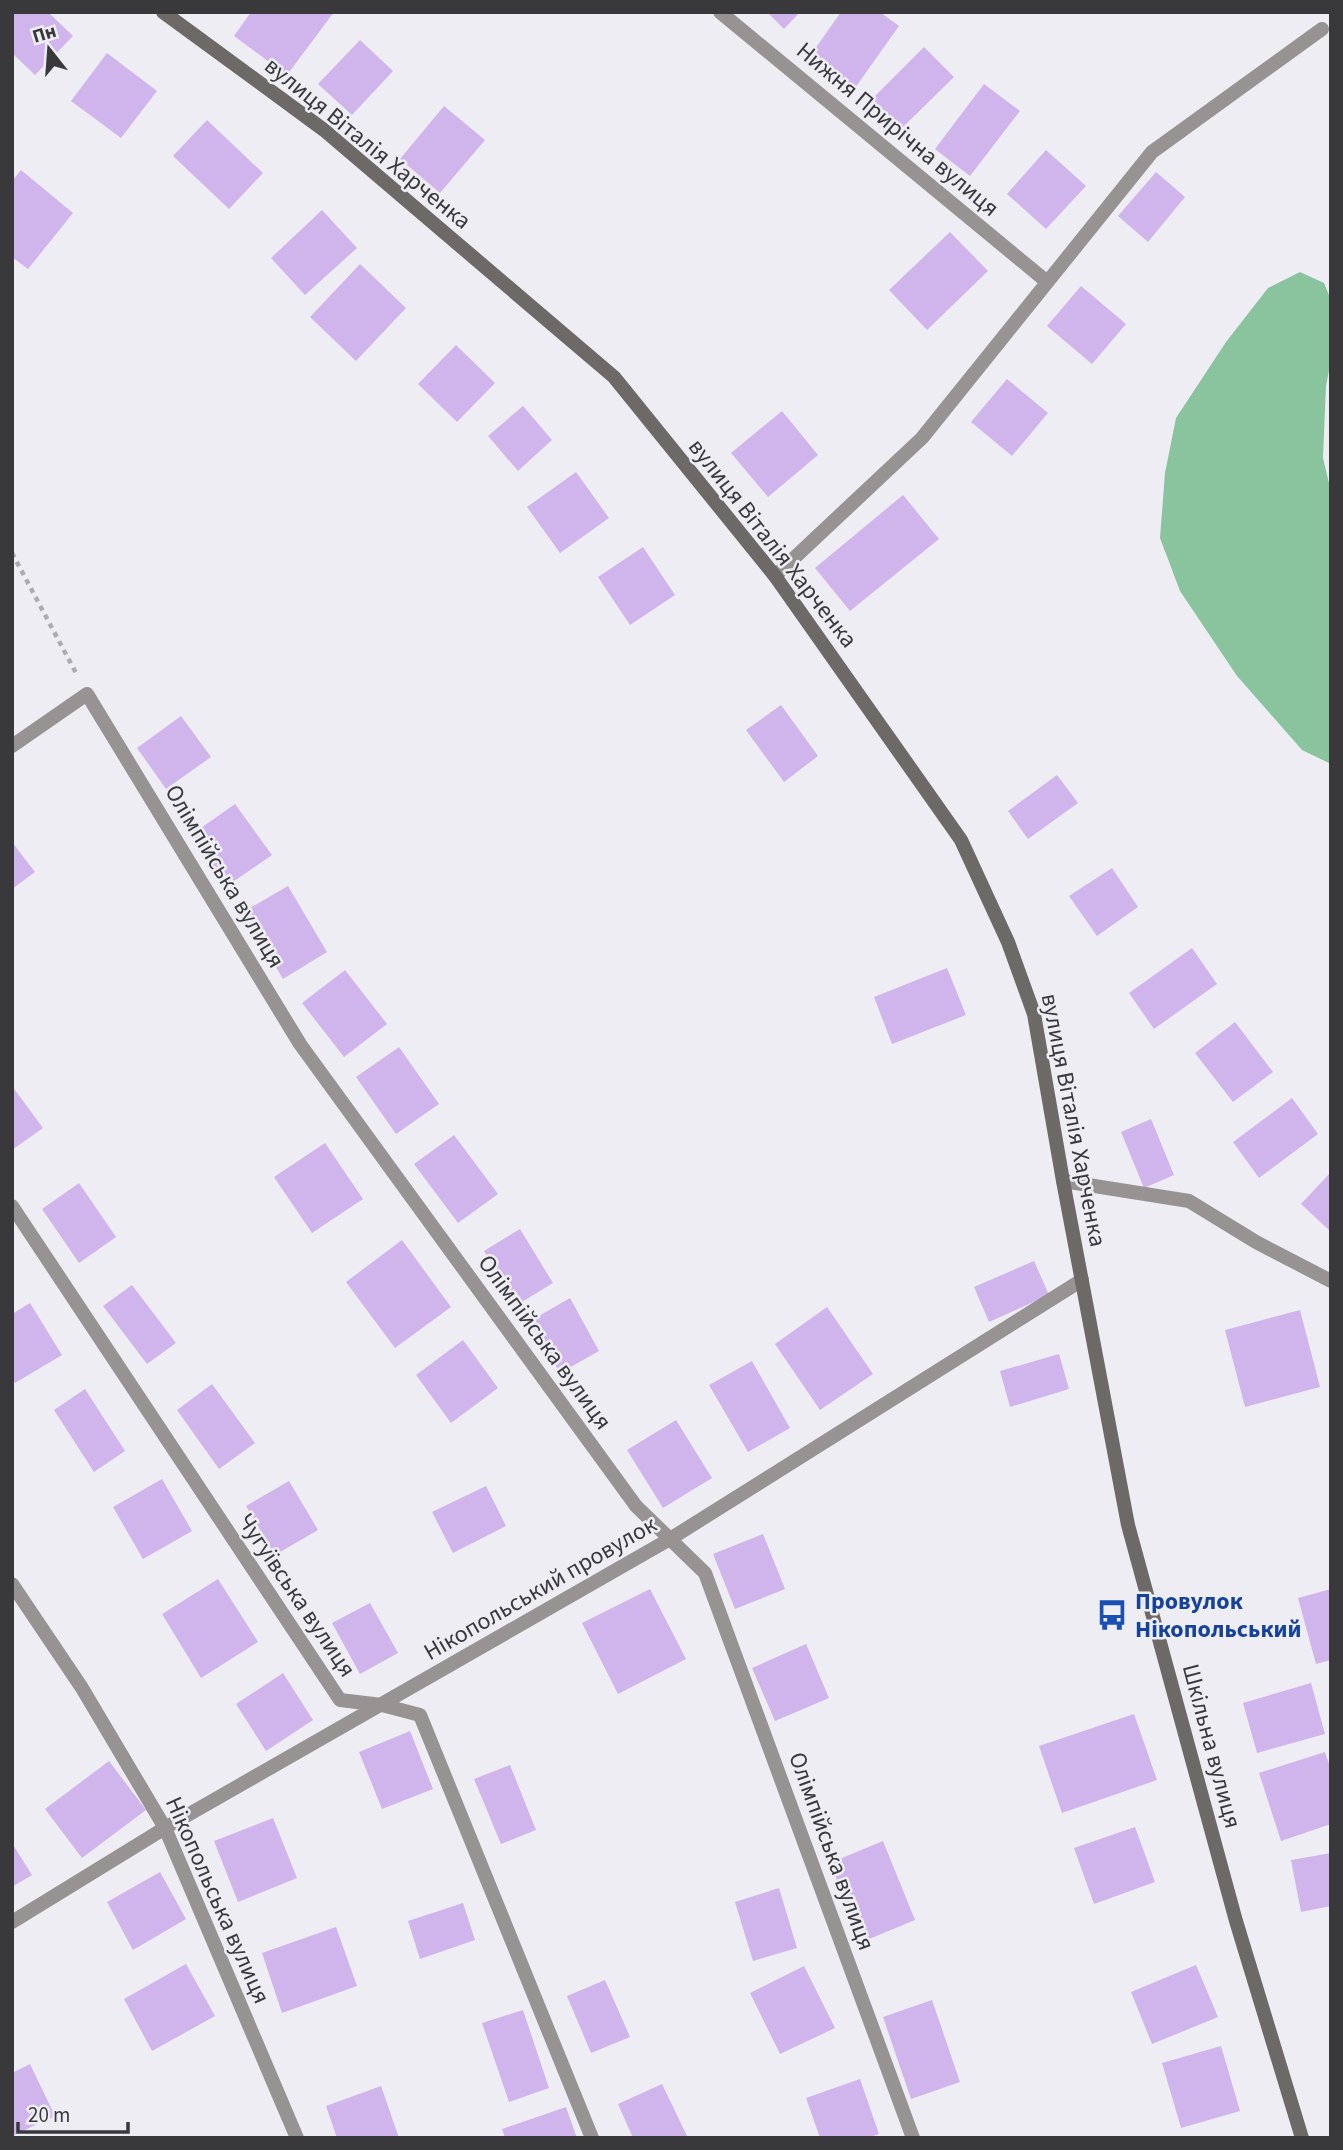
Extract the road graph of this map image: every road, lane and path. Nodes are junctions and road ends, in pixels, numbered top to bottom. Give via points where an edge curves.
1 (163, 12) edge
2 (720, 12) edge
3 (1322, 29) dead end
4 (1046, 281) junction
5 (12, 553) edge
6 (775, 576) junction
7 (87, 694) junction
8 (12, 746) edge
9 (1063, 1181) junction
10 (12, 1206) edge
11 (1082, 1280) junction
12 (1331, 1281) edge
13 (670, 1539) junction
14 (12, 1584) edge
15 (382, 1705) junction
16 (165, 1828) junction
17 (12, 1922) edge
18 (297, 2138) edge
19 (592, 2138) edge
20 (914, 2138) edge
21 (1302, 2138) edge

1 - 6 street, вулиця Віталія Харченка via 324,130 614,377
2 - 4 street, Нижня Прирічна вулиця
3 - 4 street via 1152,152
4 - 6 street via 922,438
5 - 7 path
6 - 9 street, вулиця Віталія Харченка via 961,840 1034,1014
7 - 8 street
7 - 13 street, Олімпійська вулиця via 300,1044 636,1506
9 - 11 street, вулиця Віталія Харченка
9 - 12 street via 1189,1201
10 - 15 street, Чугуївська вулиця via 340,1700
11 - 13 street, Нікопольський провулок
11 - 21 street, Шкільна вулиця via 1128,1525 1236,1921
13 - 15 street, Нікопольський провулок
13 - 20 street, Олімпійська вулиця via 705,1573
14 - 16 street, Нікопольська вулиця via 82,1688
15 - 16 street, Нікопольський провулок
15 - 19 street, Чугуївська вулиця via 420,1715
16 - 17 street, Нікопольський провулок
16 - 18 street, Нікопольська вулиця

